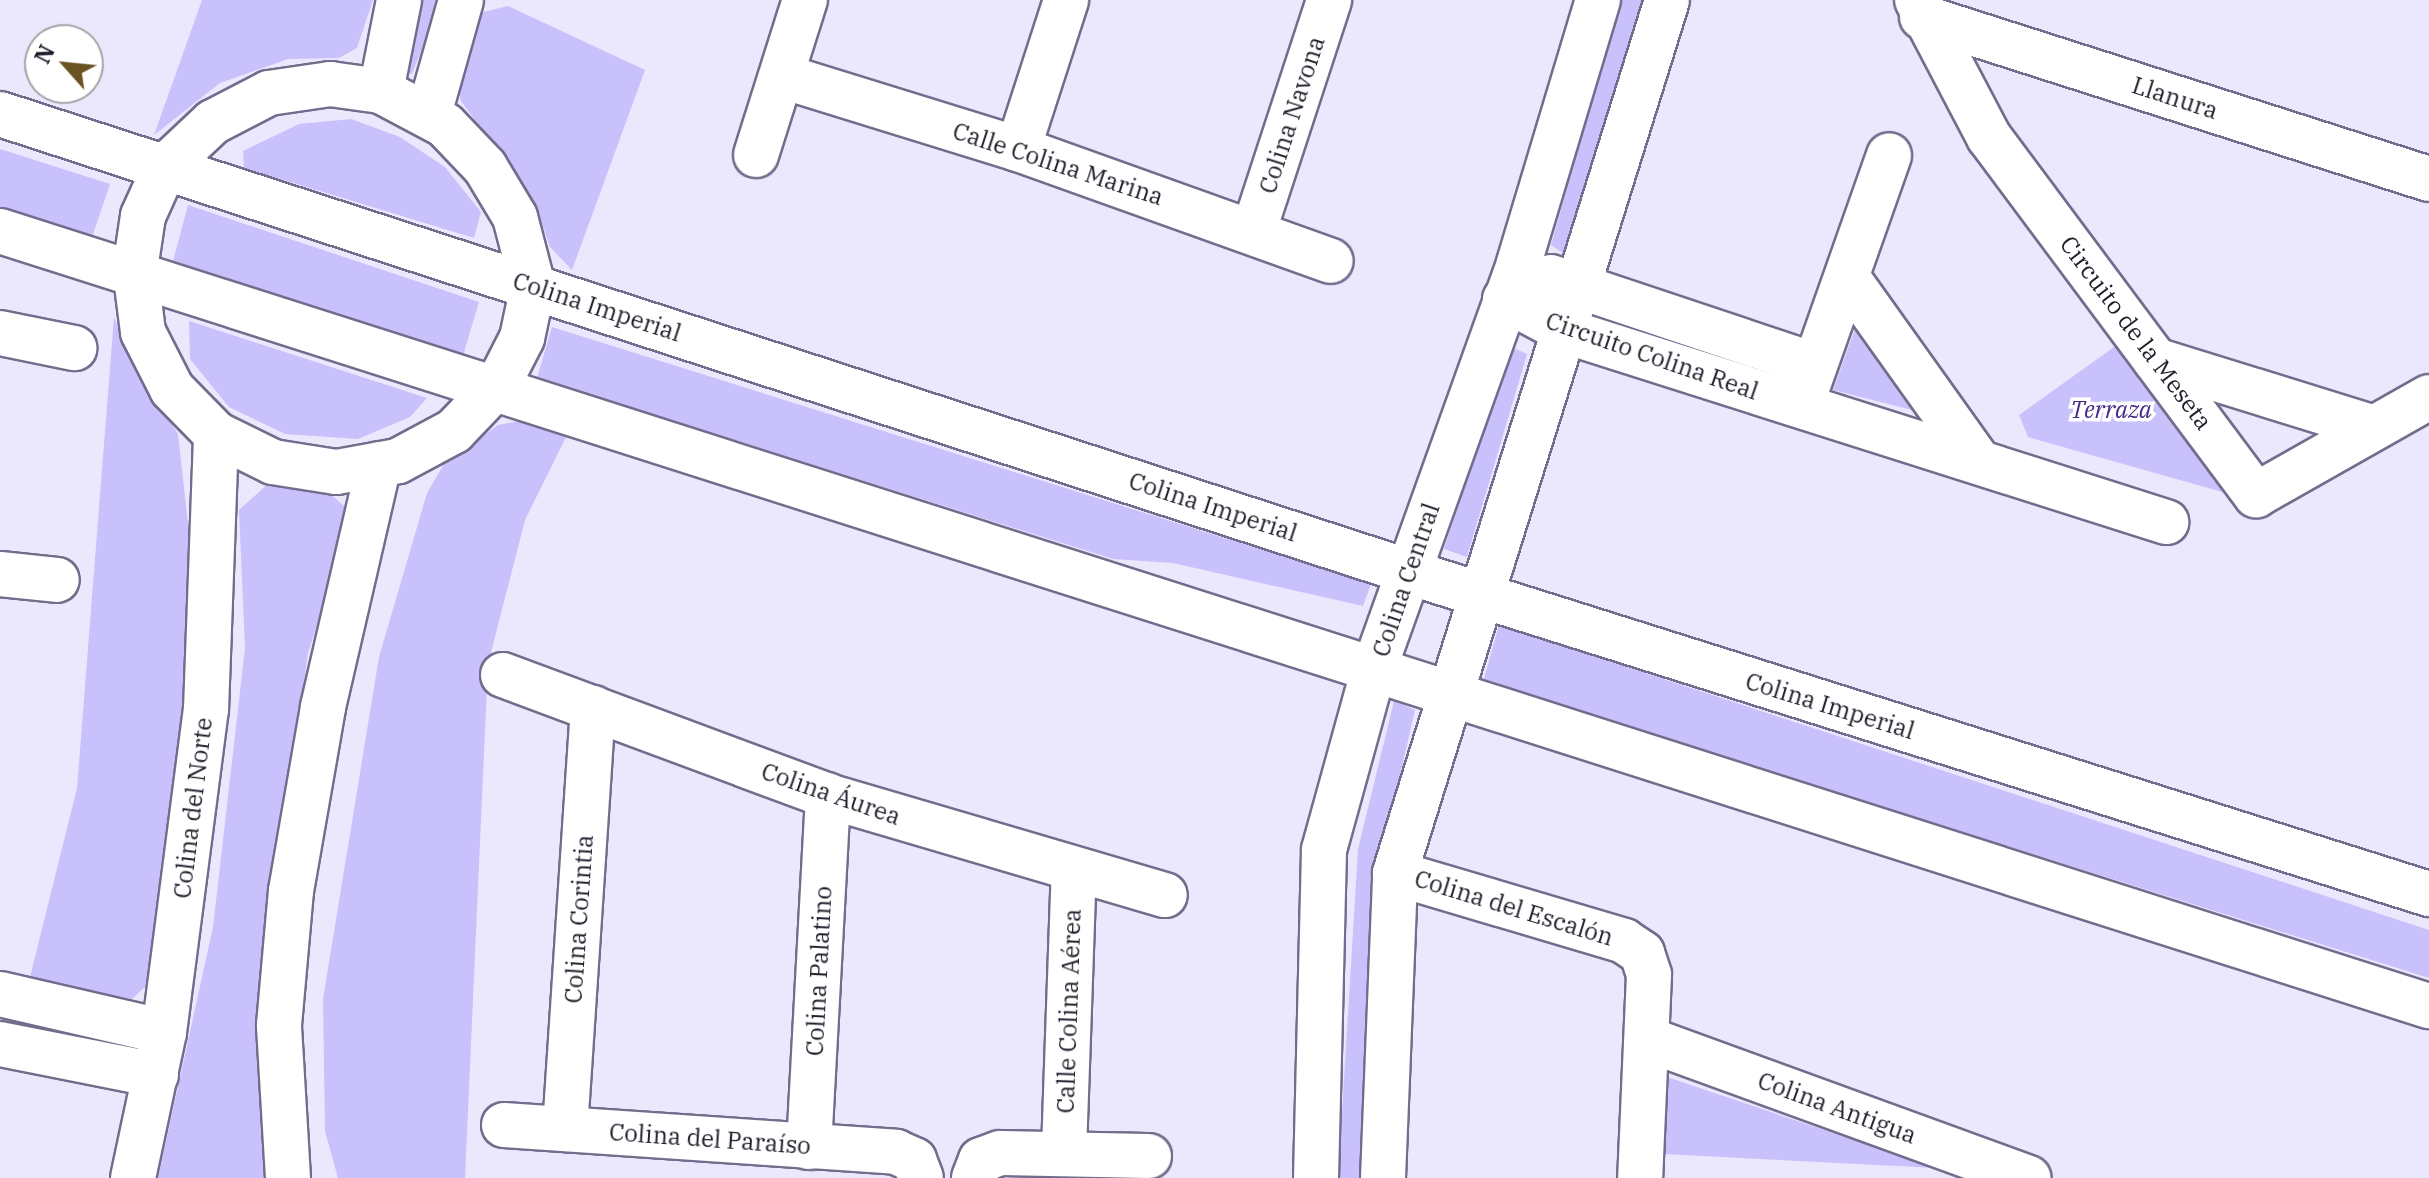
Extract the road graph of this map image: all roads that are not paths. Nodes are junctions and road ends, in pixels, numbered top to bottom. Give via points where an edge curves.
1 (399, 0) edge
2 (461, 0) edge
3 (805, 0) edge
4 (1066, 0) edge
5 (1329, 0) edge
6 (1598, 0) edge
7 (1667, 0) edge
8 (1919, 9) edge
9 (782, 76) junction
10 (381, 91) junction
11 (0, 114) edge
12 (429, 114) junction
13 (1018, 149) junction
14 (756, 155) dead end
15 (1889, 155) dead end
16 (165, 167) junction
17 (2429, 179) edge
18 (1254, 230) junction
19 (0, 231) edge
20 (1331, 261) dead end
21 (135, 269) junction
22 (1847, 277) junction
23 (1512, 281) junction
24 (533, 286) junction
25 (1577, 288) junction
26 (1565, 331) junction
27 (0, 333) edge
28 (74, 348) dead end
29 (2155, 360) junction
30 (1814, 365) junction
31 (498, 385) junction
32 (2429, 397) edge
33 (1801, 408) junction
34 (2374, 428) junction
35 (216, 434) junction
36 (1976, 458) junction
37 (379, 464) junction
38 (2166, 522) dead end
39 (1409, 571) junction
40 (0, 574) edge
41 (57, 580) dead end
42 (1480, 595) junction
43 (1374, 669) junction
44 (503, 675) dead end
45 (1447, 695) junction
46 (593, 708) junction
47 (828, 796) junction
48 (1074, 870) junction
49 (1395, 873) junction
50 (2429, 894) edge
51 (1165, 895) dead end
52 (0, 994) edge
53 (2429, 1006) edge
54 (164, 1032) junction
55 (1647, 1039) junction
56 (0, 1044) edge
57 (156, 1075) junction
58 (504, 1125) dead end
59 (565, 1129) junction
60 (809, 1147) junction
61 (1064, 1151) junction
62 (1149, 1156) dead end
63 (918, 1169) edge
64 (977, 1169) edge
65 (133, 1178) edge
66 (288, 1178) edge
67 (1316, 1178) edge
68 (1383, 1178) edge
69 (1640, 1178) edge
70 (2028, 1178) edge

1 - 10 street
2 - 12 street
3 - 9 street
4 - 13 street
5 - 18 street, Colina Navona
6 - 23 street, Colina Central
7 - 25 street
8 - 17 street, Llanura
8 - 29 street, Circuito de la Meseta via 1989,137
9 - 13 street, Calle Colina Marina
9 - 14 street
10 - 12 street
10 - 16 street via 330,84 269,93 213,122
11 - 16 street, Colina Imperial
12 - 24 street via 492,179 515,217
13 - 18 street, Calle Colina Marina
15 - 22 street
16 - 21 street via 143,216
16 - 24 street, Colina Imperial
18 - 20 street, Calle Colina Marina
19 - 21 street
21 - 31 street
21 - 35 street via 143,332 172,389
22 - 30 street
22 - 36 street
23 - 25 street, Circuito Colina Real
23 - 26 street, Circuito Colina Real
23 - 39 street, Colina Central
24 - 31 street via 522,338
24 - 39 street, Colina Imperial
25 - 26 street
25 - 30 street, Circuito Colina Real
26 - 33 street, Circuito Colina Real
26 - 42 street
27 - 28 street
29 - 34 street
29 - 34 street, Circuito de la Meseta via 2256,495
30 - 33 street
31 - 37 street via 454,431
31 - 43 street
32 - 34 street, Circuito de la Meseta
33 - 36 street, Circuito Colina Real
35 - 37 street via 273,462 336,472
35 - 54 street, Colina del Norte via 206,710
36 - 38 street, Circuito Colina Real
37 - 66 street via 323,707 291,891 279,1025
39 - 42 street, Colina Imperial
39 - 43 street, Colina Central
40 - 41 street
42 - 45 street
42 - 50 street, Colina Imperial
43 - 45 street
43 - 67 street, Colina Central via 1324,850
44 - 46 street, Colina Áurea
45 - 49 street
45 - 53 street
46 - 47 street, Colina Áurea
46 - 59 street, Colina Corintia
47 - 48 street, Colina Áurea
47 - 60 street, Colina Palatino
48 - 51 street, Colina Áurea
48 - 61 street, Calle Colina Aérea
49 - 55 street, Colina del Escalón via 1624,941 1642,953 1649,975
49 - 68 street
52 - 54 street
54 - 57 street, Colina del Norte
55 - 69 street, Colina del Escalón
55 - 70 street, Colina Antigua
56 - 57 street
57 - 65 street, Colina del Norte
58 - 59 street, Colina del Paraíso
59 - 60 street, Colina del Paraíso
60 - 63 street, Colina del Paraíso via 896,1152
61 - 62 street
61 - 64 street

